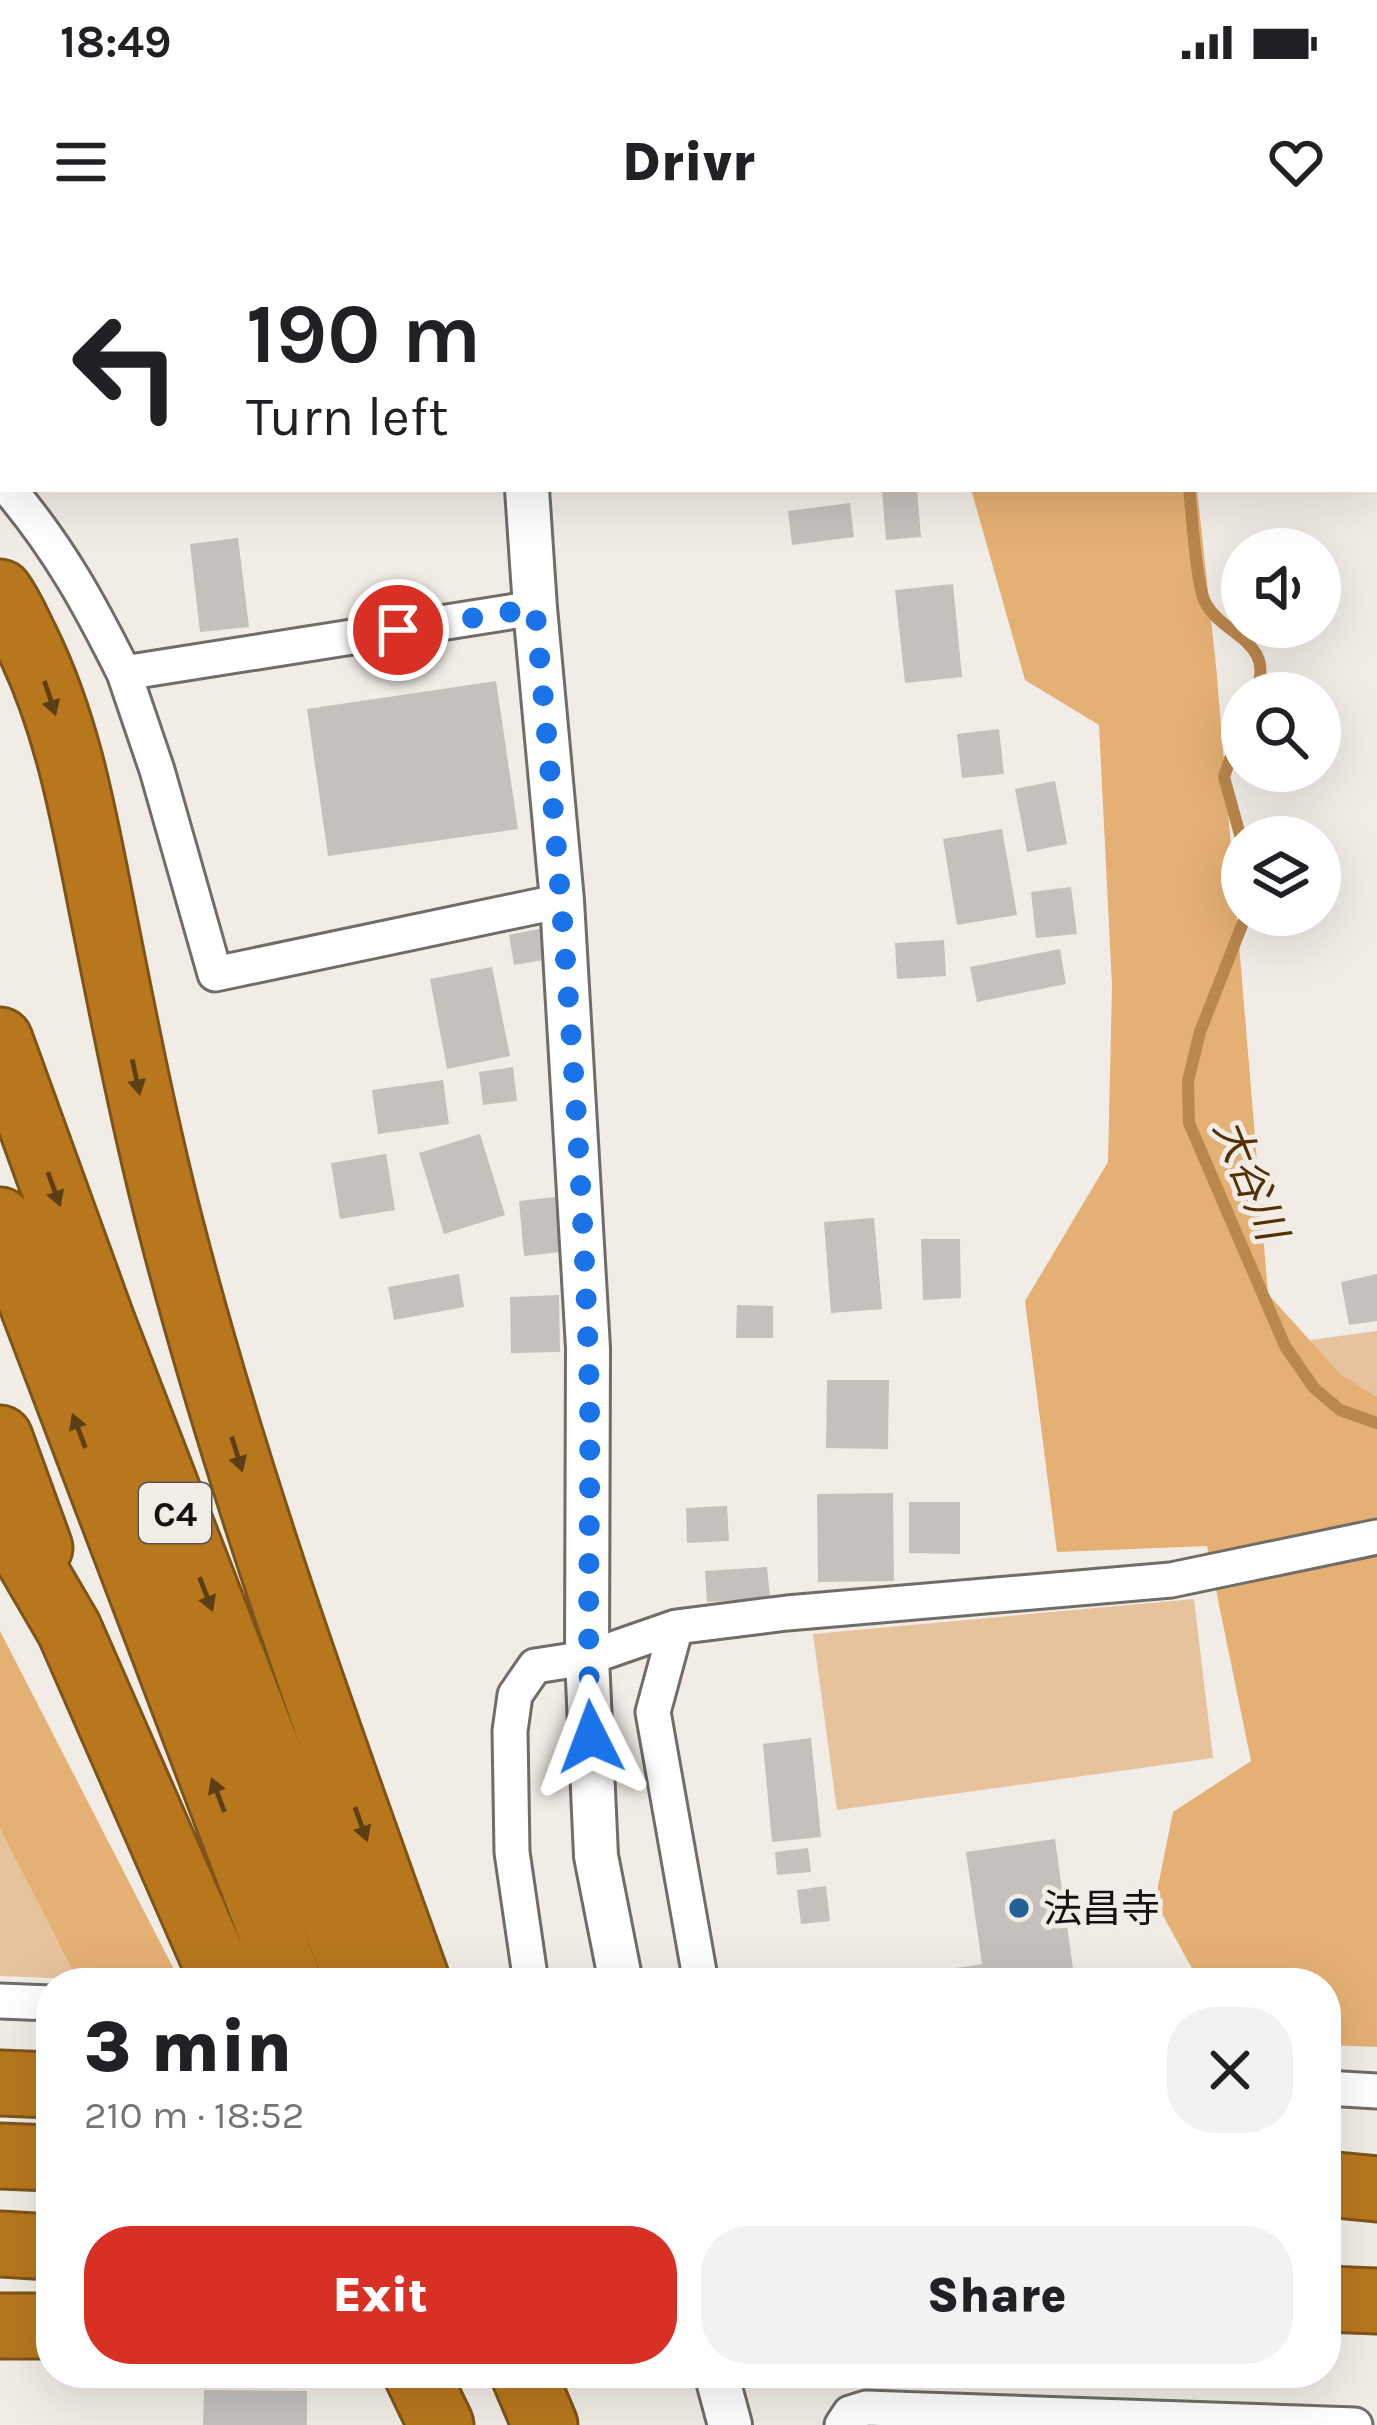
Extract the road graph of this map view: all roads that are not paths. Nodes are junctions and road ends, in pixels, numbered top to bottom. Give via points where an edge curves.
1 (11, 492) edge
2 (527, 492) edge
3 (0, 592) edge
4 (535, 608) junction
5 (124, 674) junction
6 (562, 901) junction
7 (0, 1040) edge
8 (0, 1220) edge
9 (0, 1438) edge
10 (0, 1511) edge
11 (1377, 1537) edge
12 (676, 1627) junction
13 (69, 1629) junction
14 (587, 1658) junction
15 (217, 1968) edge
16 (284, 1968) edge
17 (352, 1968) edge
18 (413, 1968) edge
19 (529, 1968) edge
20 (618, 1968) edge
21 (698, 1968) edge
22 (0, 2001) edge
23 (36, 2002) edge
24 (0, 2083) edge
25 (36, 2084) edge
26 (1341, 2089) edge
27 (1377, 2091) edge
28 (0, 2156) edge
29 (36, 2157) edge
30 (1341, 2185) edge
31 (1377, 2189) edge
32 (1341, 2209) edge
33 (1377, 2210) edge
34 (0, 2245) edge
35 (36, 2246) edge
36 (1341, 2300) edge
37 (1377, 2301) edge
38 (1377, 2323) edge
39 (1341, 2324) edge
40 (0, 2326) edge
41 (36, 2326) edge
42 (423, 2388) edge
43 (461, 2388) edge
44 (529, 2388) edge
45 (576, 2388) edge
46 (720, 2388) edge
47 (441, 2425) edge
48 (477, 2425) edge
49 (545, 2425) edge
50 (590, 2425) edge
51 (730, 2425) edge
52 (842, 2425) edge
53 (1354, 2425) edge

1 - 5 street via 58,550
2 - 4 street
3 -> 18 highway via 44,677 73,765 156,1163 214,1379
4 - 5 street
4 - 6 street
5 - 6 street via 214,974
6 - 14 street via 588,1348
7 -> 17 highway, C4
16 -> 8 highway, C4
9 - 13 highway
10 - 13 highway
11 - 12 street via 1171,1580
12 - 14 street
12 - 21 street via 652,1712
13 - 15 highway
14 - 19 street via 535,1666 514,1694 512,1852
14 - 20 street via 596,1856
22 - 23 street
24 - 25 highway
26 - 27 street
28 - 29 highway
30 - 31 highway
32 - 33 highway
34 - 35 highway
36 - 37 highway
38 - 39 highway
40 - 41 highway
42 - 47 highway
43 - 48 highway
44 - 49 highway
45 - 50 highway
46 - 51 street
52 - 53 street via 866,2408

